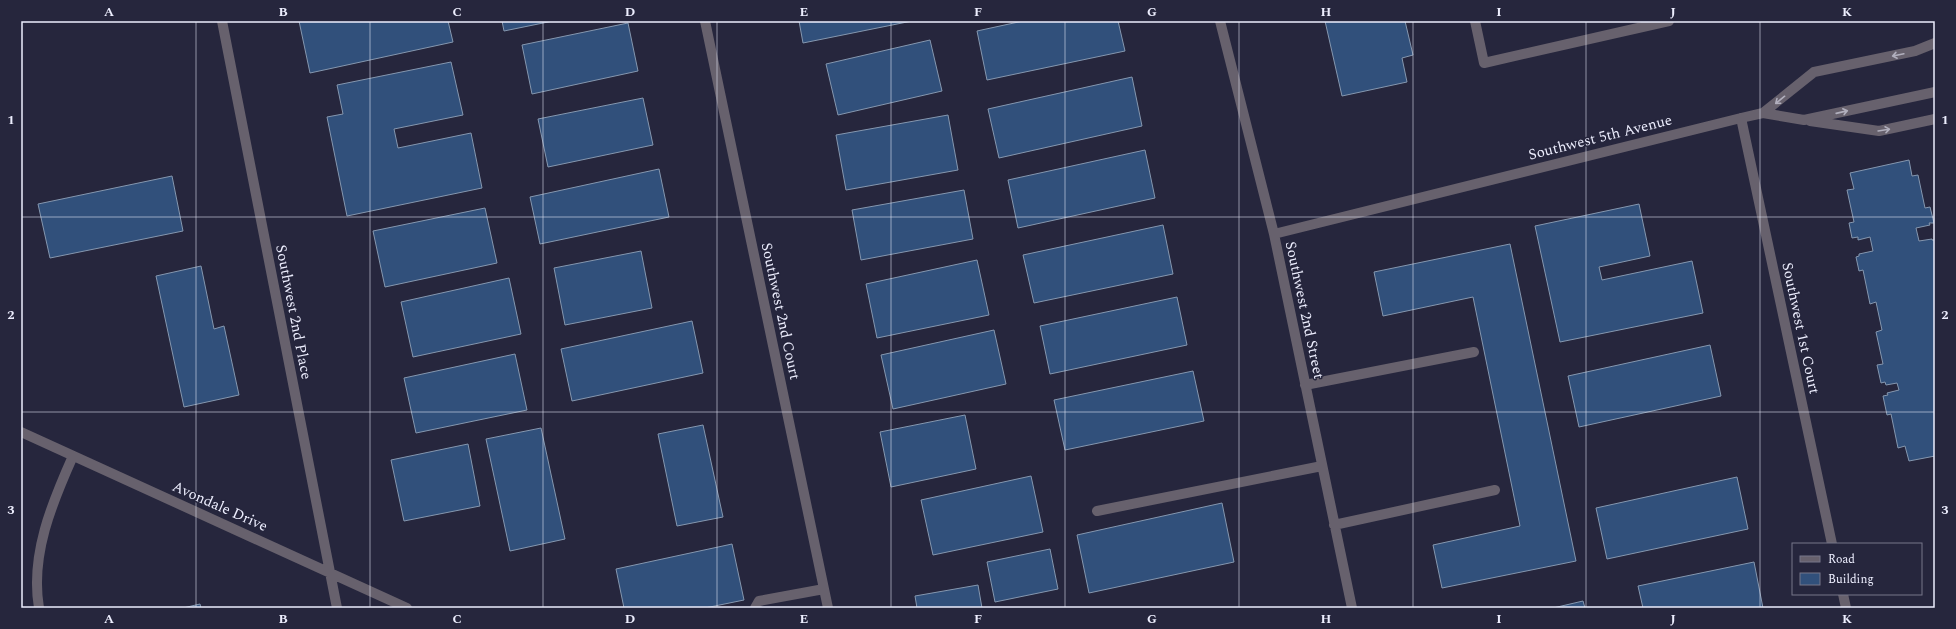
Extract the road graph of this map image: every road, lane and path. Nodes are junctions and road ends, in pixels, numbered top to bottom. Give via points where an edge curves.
1 (222, 21) edge
2 (705, 21) edge
3 (1220, 21) edge
4 (1475, 21) edge
5 (1669, 21) edge
6 (1935, 43) edge
7 (1935, 92) edge
8 (1763, 114) junction
9 (1741, 118) junction
10 (1935, 119) edge
11 (1804, 120) junction
12 (1274, 234) junction
13 (1474, 352) dead end
14 (1305, 385) junction
15 (21, 432) edge
16 (73, 456) junction
17 (1322, 466) junction
18 (1495, 490) dead end
19 (1096, 511) dead end
20 (1334, 525) junction
21 (1832, 543) edge
22 (329, 572) junction
23 (824, 589) junction
24 (1843, 595) edge
25 (39, 608) edge
26 (336, 608) edge
27 (407, 608) edge
28 (755, 608) edge
29 (828, 608) edge
30 (1352, 608) edge
31 (1846, 608) edge

1 - 22 street, Southwest 2nd Place
2 - 23 street, Southwest 2nd Court
3 - 12 street, Southwest 2nd Street
4 - 5 street via 1484,63
6 -> 8 street via 1915,51 1814,72
11 -> 7 street, Southwest 5th Avenue
8 - 9 street, Southwest 5th Avenue
8 - 11 street, Southwest 5th Avenue
9 - 12 street, Southwest 5th Avenue
9 - 21 street, Southwest 1st Court
11 -> 10 street via 1879,131
12 - 14 street, Southwest 2nd Street
13 - 14 street
14 - 17 street, Southwest 2nd Street
15 - 16 street, Avondale Drive
16 - 22 street, Avondale Drive
16 - 25 street via 50,508 39,557 36,595
17 - 19 street
17 - 20 street, Southwest 2nd Street
18 - 20 street
20 - 30 street, Southwest 2nd Street
22 - 26 street, Southwest 2nd Place
22 - 27 street, Avondale Drive
23 - 28 street via 759,601
23 - 29 street, Southwest 2nd Court
24 - 31 street

